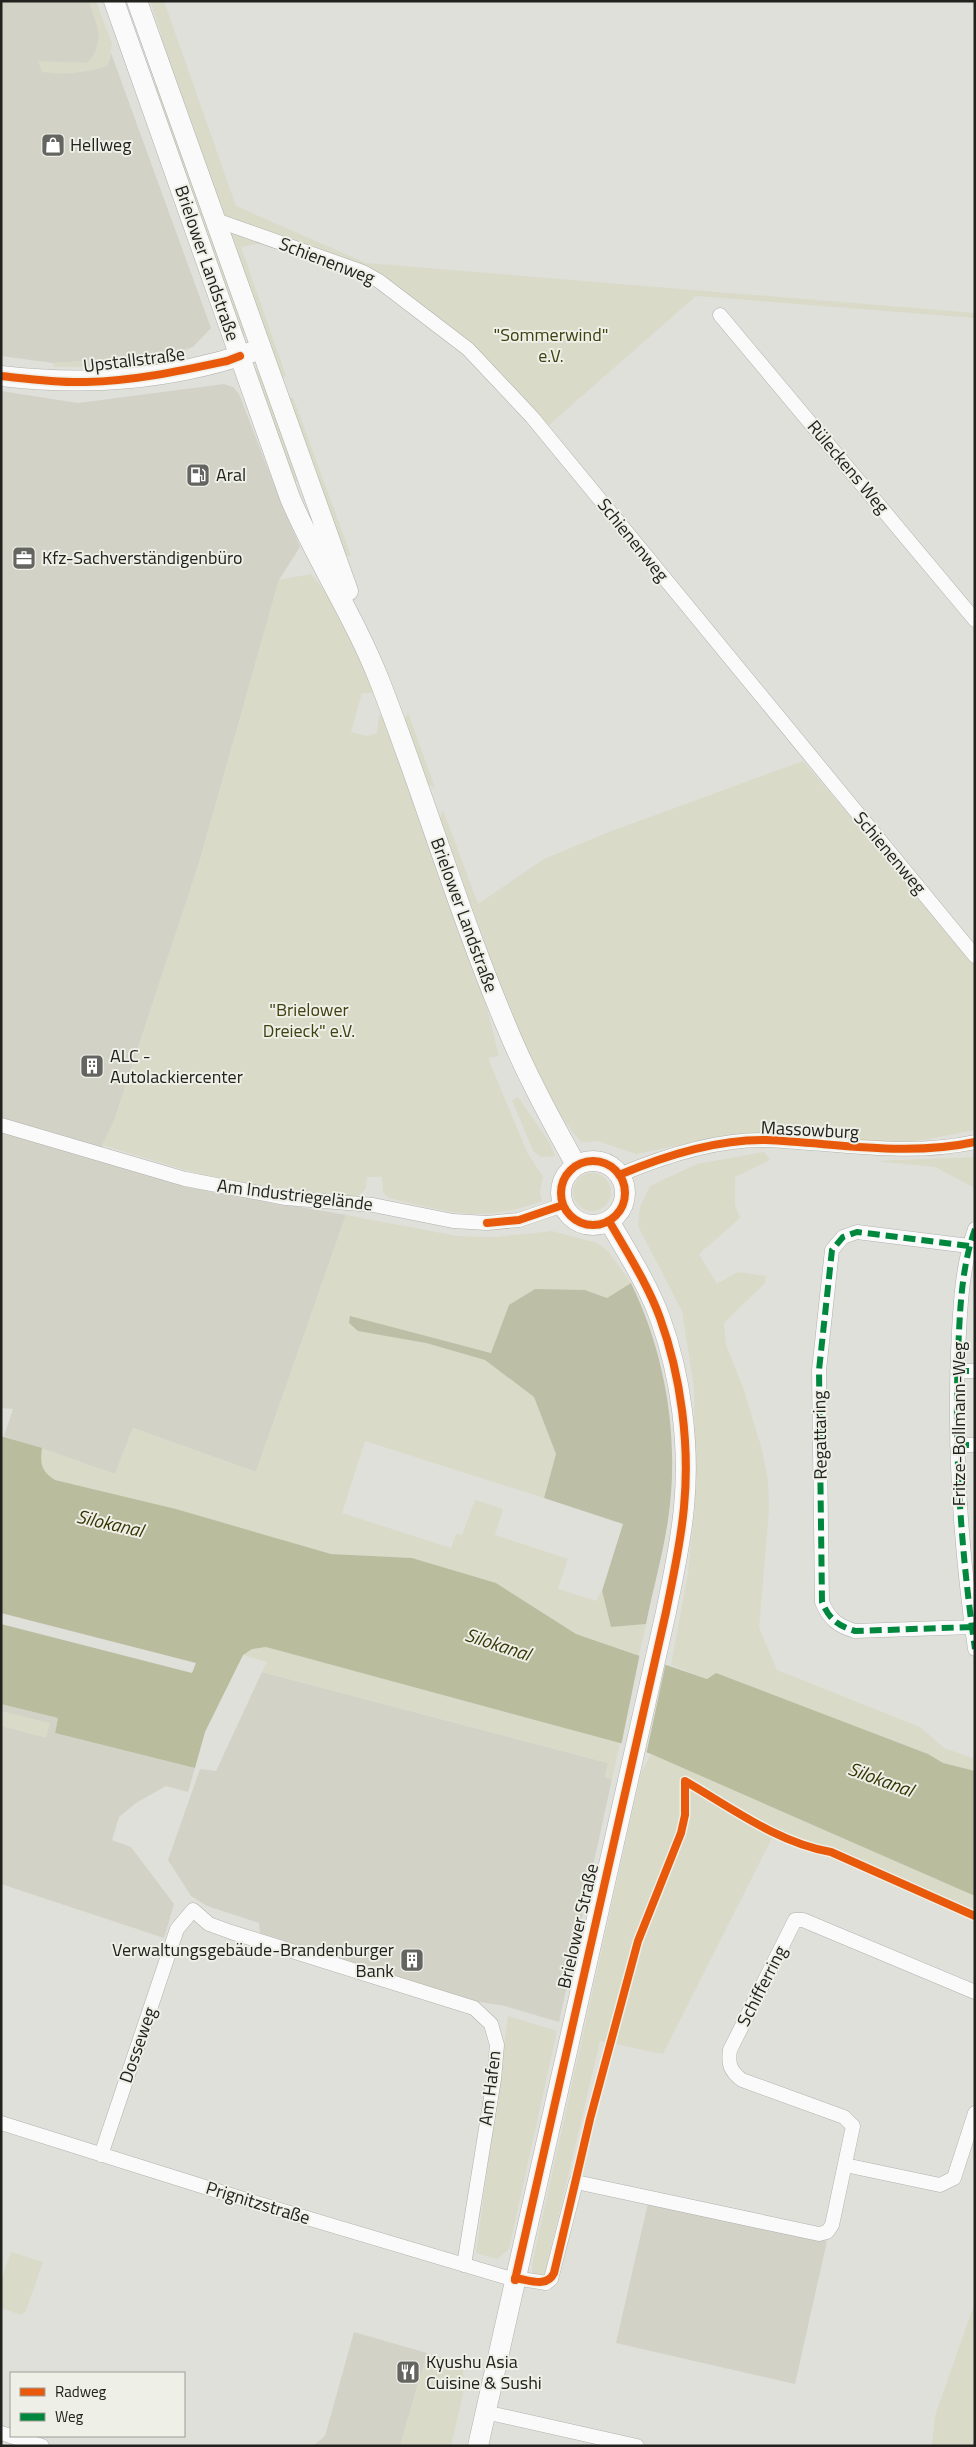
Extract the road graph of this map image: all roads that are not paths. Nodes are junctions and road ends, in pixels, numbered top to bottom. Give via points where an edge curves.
1 (114, 1) edge
2 (137, 1) edge
3 (216, 220) junction
4 (720, 315) dead end
5 (261, 349) junction
6 (240, 356) junction
7 (1, 376) edge
8 (975, 620) edge
9 (370, 657) junction
10 (975, 956) edge
11 (1, 1125) edge
12 (975, 1142) edge
13 (576, 1165) junction
14 (619, 1176) junction
15 (563, 1206) junction
16 (609, 1221) junction
17 (975, 1229) edge
18 (969, 1246) junction
19 (957, 1371) junction
20 (975, 1371) edge
21 (957, 1445) junction
22 (975, 1445) edge
23 (972, 1627) junction
24 (975, 1649) edge
25 (193, 1910) joint
26 (975, 1992) edge
27 (975, 2113) edge
28 (1, 2123) edge
29 (100, 2155) junction
30 (845, 2165) junction
31 (464, 2265) junction
32 (515, 2279) junction
33 (485, 2412) junction
34 (14, 2437) edge
35 (42, 2446) edge
36 (478, 2446) edge
37 (637, 2446) edge

1 - 6 main road, Brielower Landstraße
2 - 3 main road, Brielower Landstraße
3 - 5 main road, Brielower Landstraße
3 - 10 street, Schienenweg via 363,272 468,349 532,417
4 - 8 street, Rüleckens Weg
5 - 6 main road, Upstallstraße
5 - 9 main road, Brielower Landstraße via 331,548 367,639
6 - 7 main road, Upstallstraße via 123,380 76,382
6 - 9 main road, Brielower Landstraße via 290,498
9 - 13 main road, Brielower Landstraße via 466,926 505,1024
11 - 15 street, Am Industriegelände via 185,1179 286,1198 373,1205 452,1221 487,1223 519,1220
12 - 14 street, Massowburg via 885,1150 764,1140 687,1151
13 - 14 main road via 589,1160 604,1162
13 - 15 main road via 564,1178 560,1196
14 - 16 main road via 623,1182 624,1200
15 - 16 main road via 568,1214 582,1223 592,1225
16 - 32 main road, Brielower Straße via 660,1318 680,1396 684,1507 658,1645
17 - 18 street, Fritze-Bollmann-Weg
18 - 19 street, Fritze-Bollmann-Weg via 963,1279
18 - 23 street, Regattaring via 857,1232 843,1237 832,1250 819,1370 822,1602 826,1612 840,1627 855,1630
19 - 20 street
19 - 21 street, Fritze-Bollmann-Weg
21 - 22 street
21 - 23 street, Fritze-Bollmann-Weg via 959,1514
23 - 24 street, Fritze-Bollmann-Weg
25 - 29 street, Dosseweg via 177,1929
25 - 31 street, Am Hafen via 209,1924 231,1932 474,2008 491,2024 497,2045 494,2079
26 - 30 street, Schifferring via 803,1920 795,1920 730,2050 730,2068 742,2080 844,2117 853,2126
27 - 30 street via 954,2178 940,2185
28 - 29 street, Prignitzstraße
29 - 31 street, Prignitzstraße
30 - 32 street, Schifferring via 832,2225 827,2232 819,2234 576,2182 551,2280 546,2283
31 - 32 street, Prignitzstraße
32 - 33 main road, Brielower Straße
33 - 36 main road, Brielower Straße
33 - 37 street
34 - 35 street

